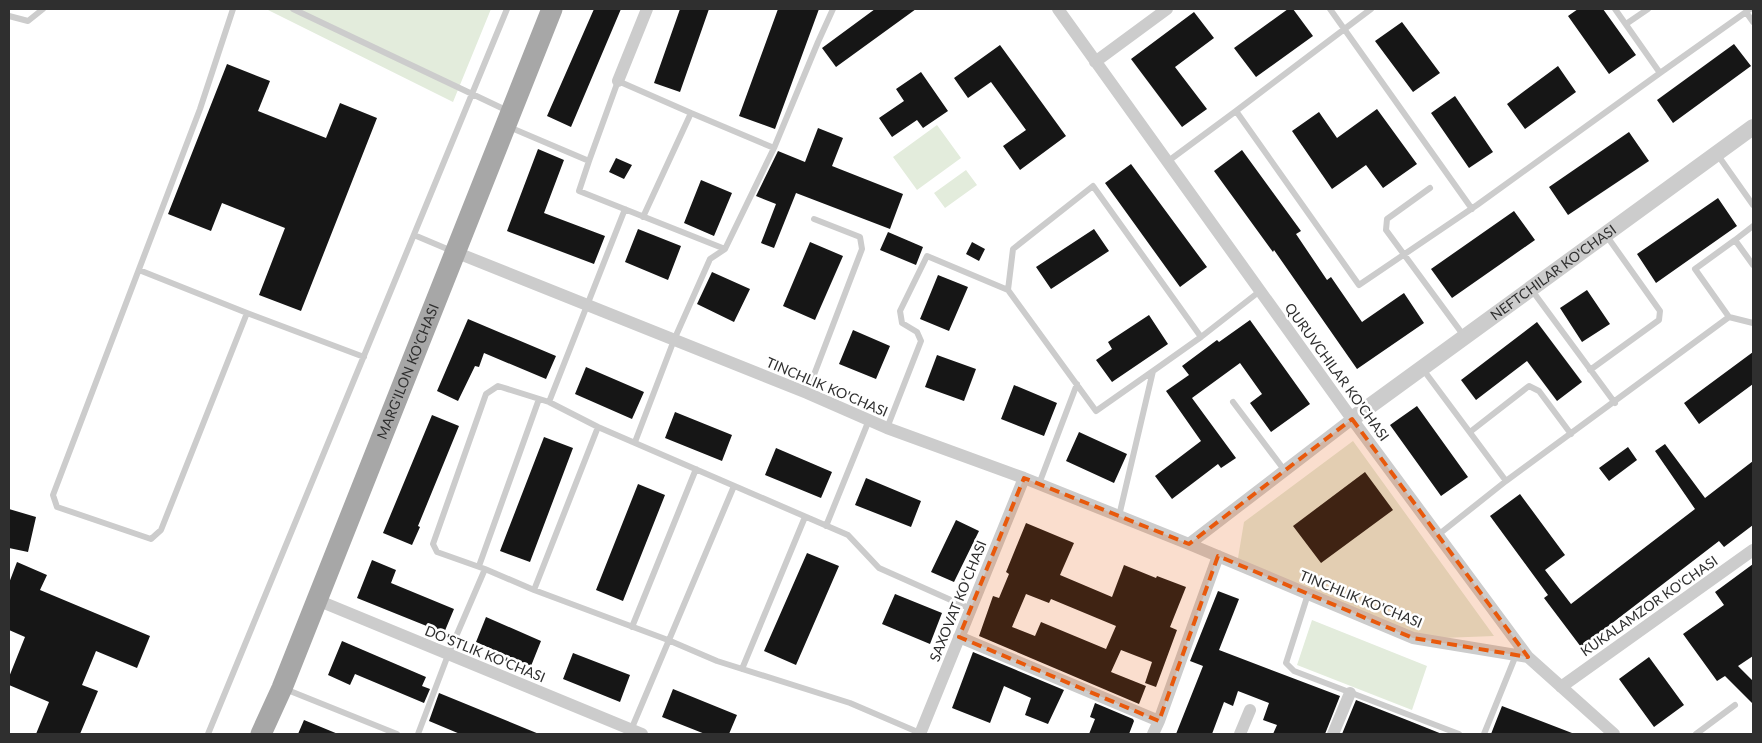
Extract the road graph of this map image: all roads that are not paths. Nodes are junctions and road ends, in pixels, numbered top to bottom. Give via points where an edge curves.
1 (43, 9) edge
2 (233, 9) edge
3 (293, 9) edge
4 (507, 9) edge
5 (552, 9) edge
6 (647, 9) edge
7 (833, 9) edge
8 (1058, 9) edge
9 (1166, 9) edge
10 (1330, 9) edge
11 (1371, 9) edge
12 (1615, 9) edge
13 (1648, 9) edge
14 (1748, 10) edge
15 (9, 16) edge
16 (1753, 22) edge
17 (1626, 24) junction
18 (1344, 29) junction
19 (1095, 62) junction
20 (1660, 73) junction
21 (618, 81) junction
22 (472, 95) junction
23 (1236, 111) junction
24 (692, 113) junction
25 (508, 119) junction
26 (1753, 127) edge
27 (774, 148) junction
28 (1717, 154) junction
29 (589, 161) junction
30 (1168, 162) junction
31 (1430, 188) dead end
32 (1753, 205) edge
33 (625, 209) junction
34 (1472, 209) junction
35 (643, 217) junction
36 (814, 219) dead end
37 (1753, 226) edge
38 (414, 235) junction
39 (1606, 235) junction
40 (1735, 240) junction
41 (725, 250) junction
42 (455, 252) junction
43 (1404, 256) junction
44 (1753, 265) edge
45 (139, 270) junction
46 (1531, 289) junction
47 (1008, 290) junction
48 (1260, 291) junction
49 (588, 305) junction
50 (247, 313) junction
51 (1729, 317) junction
52 (1753, 323) edge
53 (1201, 337) junction
54 (1465, 337) junction
55 (674, 340) junction
56 (364, 357) junction
57 (1422, 368) junction
58 (1590, 370) junction
59 (1153, 371) junction
60 (1077, 384) junction
61 (807, 393) junction
62 (539, 399) junction
63 (549, 402) junction
64 (1233, 402) dead end
65 (1615, 402) junction
66 (1352, 419) junction
67 (869, 420) junction
68 (598, 427) junction
69 (887, 428) junction
70 (1470, 432) junction
71 (1571, 434) junction
72 (635, 442) junction
73 (696, 469) junction
74 (1285, 471) junction
75 (1024, 478) junction
76 (1506, 481) junction
77 (1039, 484) junction
78 (734, 486) junction
79 (1119, 516) junction
80 (805, 517) junction
81 (826, 526) junction
82 (1438, 535) junction
83 (1189, 544) junction
84 (1753, 550) edge
85 (1218, 556) junction
86 (482, 568) junction
87 (534, 590) junction
88 (1308, 594) junction
89 (317, 600) junction
90 (971, 609) junction
91 (632, 627) junction
92 (960, 637) junction
93 (668, 640) junction
94 (448, 655) junction
95 (1522, 656) junction
96 (742, 669) junction
97 (1561, 687) junction
98 (282, 688) junction
99 (1350, 693) junction
100 (1735, 705) dead end
101 (1250, 710) dead end
102 (1158, 721) junction
103 (636, 732) edge
104 (393, 733) edge
105 (208, 734) edge
106 (261, 734) edge
107 (418, 734) edge
108 (920, 734) edge
109 (1153, 734) edge
110 (1240, 734) edge
111 (1333, 734) edge
112 (1459, 734) edge
113 (1484, 734) edge
114 (1614, 734) edge
115 (1696, 734) edge

1 - 15 lane via 28,21
2 - 45 lane via 200,109
3 - 22 lane
4 - 22 lane
5 - 25 main road, MARG'ILON KO'CHASI
6 - 21 street
7 - 27 lane
8 - 19 street, QURUVCHILAR KO'CHASI
9 - 19 street
10 - 18 lane
11 - 18 lane
12 - 17 lane
13 - 17 lane
14 - 16 lane
14 - 20 lane
17 - 20 lane
18 - 23 lane
18 - 34 lane
19 - 30 street, QURUVCHILAR KO'CHASI
20 - 34 lane
21 - 24 lane
21 - 29 lane
22 - 25 lane
22 - 38 lane
23 - 30 lane
23 - 43 lane via 1359,285
24 - 27 lane
24 - 35 lane
25 - 29 lane
25 - 42 main road, MARG'ILON KO'CHASI
26 - 28 street, NEFTCHILAR KO'CHASI
27 - 41 lane
28 - 32 lane
28 - 39 street, NEFTCHILAR KO'CHASI
29 - 33 lane via 579,190
30 - 48 street, QURUVCHILAR KO'CHASI
31 - 43 lane via 1387,220 1386,230
33 - 35 lane
33 - 49 lane
34 - 43 lane
35 - 41 lane
36 - 61 lane via 860,237 862,249
37 - 40 lane
38 - 42 lane
38 - 56 lane
39 - 46 street, NEFTCHILAR KO'CHASI
39 - 58 lane via 1660,311 1659,320
40 - 44 lane
40 - 51 lane via 1695,269
41 - 55 lane via 710,259
42 - 49 street, TINCHLIK KO'CHASI
42 - 89 main road, MARG'ILON KO'CHASI
43 - 54 lane
45 - 50 lane
45 - 50 lane via 53,495 57,507 152,539 160,530
46 - 54 street, NEFTCHILAR KO'CHASI
46 - 58 lane
47 - 53 lane via 1013,249 1093,186
47 - 60 lane
47 - 69 lane via 927,256 900,311 902,323 916,332 921,341
48 - 53 lane
48 - 66 street, QURUVCHILAR KO'CHASI
49 - 55 street, TINCHLIK KO'CHASI
49 - 63 lane
50 - 56 lane
51 - 52 lane
51 - 65 lane
53 - 59 lane
54 - 57 street, NEFTCHILAR KO'CHASI
55 - 61 street, TINCHLIK KO'CHASI
55 - 72 lane
56 - 105 lane
57 - 66 street, NEFTCHILAR KO'CHASI
57 - 70 lane
58 - 65 lane
59 - 60 lane via 1096,411
59 - 79 lane
60 - 77 lane
61 - 67 street, TINCHLIK KO'CHASI
62 - 63 lane
62 - 86 lane
62 - 86 lane via 498,386 486,394 433,544 437,552
63 - 68 lane
64 - 74 lane
65 - 71 lane
66 - 74 street
66 - 82 street, QURUVCHILAR KO'CHASI
67 - 69 street, TINCHLIK KO'CHASI
67 - 81 lane
68 - 72 lane
68 - 87 lane
69 - 75 street, TINCHLIK KO'CHASI
70 - 71 lane via 1529,386 1539,391
70 - 76 lane
71 - 76 lane
72 - 73 lane
73 - 78 lane
73 - 91 lane
74 - 83 street
75 - 77 street, TINCHLIK KO'CHASI
75 - 90 street, SAXOVAT KO'CHASI
76 - 82 lane
77 - 79 street, TINCHLIK KO'CHASI
78 - 80 lane
78 - 93 lane
79 - 83 street, TINCHLIK KO'CHASI
80 - 81 lane
80 - 96 lane
81 - 90 lane via 848,536 879,568
82 - 95 street, QURUVCHILAR KO'CHASI
83 - 85 street, TINCHLIK KO'CHASI
84 - 97 street, KUKALAMZOR KO'CHASI
85 - 88 street, TINCHLIK KO'CHASI
85 - 102 street
86 - 87 lane
86 - 94 lane
87 - 91 lane
88 - 95 street, TINCHLIK KO'CHASI via 1413,638
88 - 99 lane via 1286,663 1294,672
89 - 94 street, DO'STLIK KO'CHASI
89 - 98 main road, MARG'ILON KO'CHASI
90 - 92 street, SAXOVAT KO'CHASI
91 - 93 lane
92 - 102 street
92 - 108 street, SAXOVAT KO'CHASI
93 - 96 lane
93 - 103 lane
94 - 103 street, DO'STLIK KO'CHASI
94 - 107 lane
95 - 97 street, QURUVCHILAR KO'CHASI
95 - 113 lane
96 - 108 lane via 850,703
97 - 114 street, QURUVCHILAR KO'CHASI
98 - 104 lane
98 - 106 main road, MARG'ILON KO'CHASI
99 - 111 street
99 - 112 lane
100 - 115 lane
101 - 110 street
102 - 109 street

